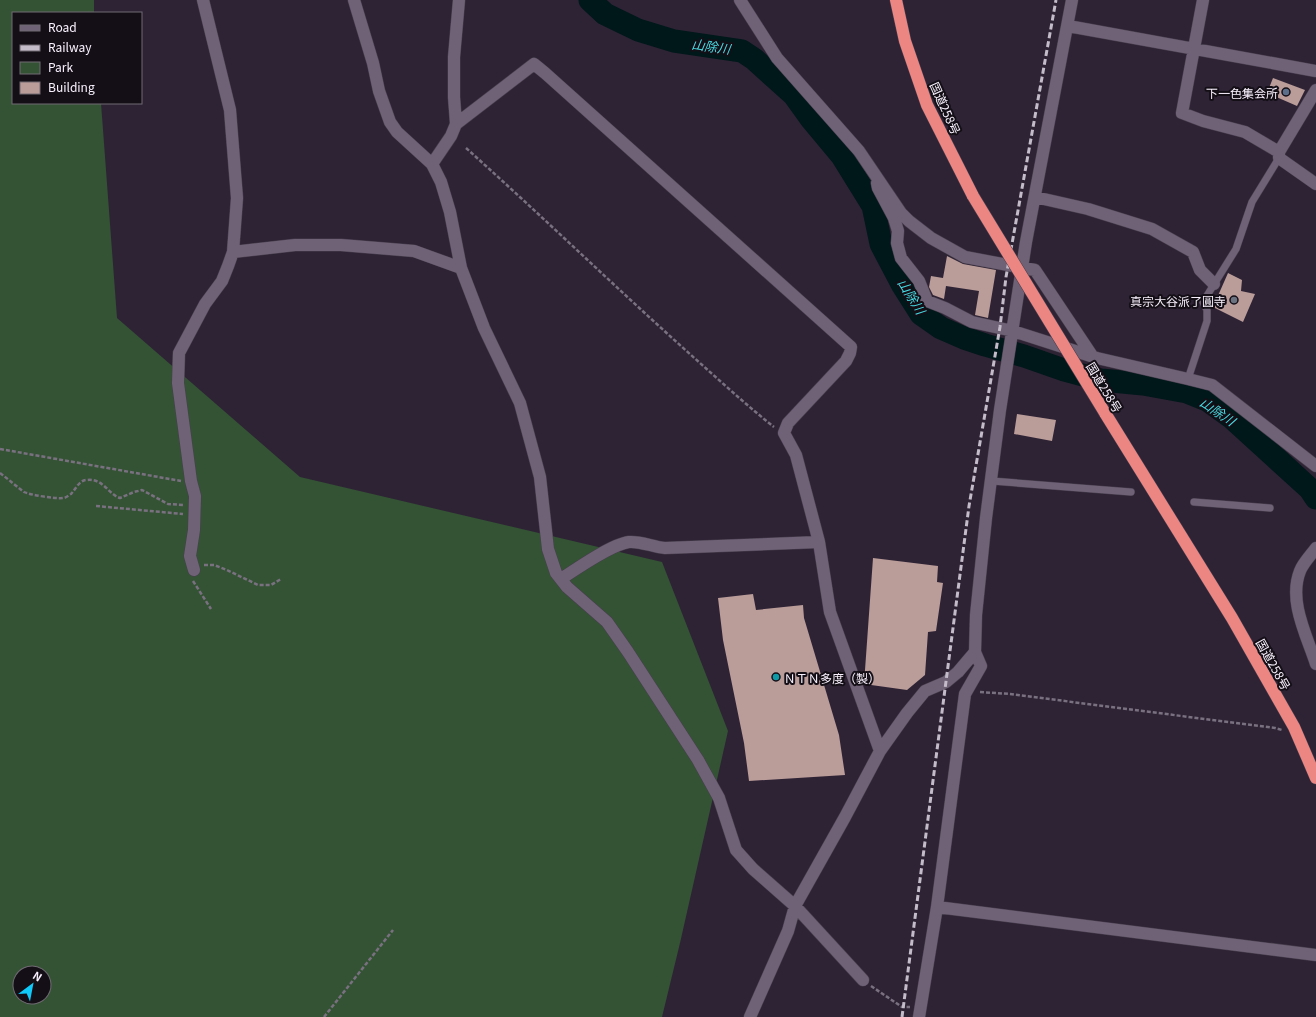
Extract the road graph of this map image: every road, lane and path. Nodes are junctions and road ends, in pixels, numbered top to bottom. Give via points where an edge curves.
1 (203, 0) edge
2 (354, 0) edge
3 (459, 0) edge
4 (740, 0) edge
5 (896, 0) edge
6 (1072, 0) edge
7 (1203, 0) edge
8 (1068, 26) junction
9 (1194, 50) junction
10 (1316, 71) edge
11 (1316, 90) edge
12 (456, 124) junction
13 (466, 148) dead end
14 (1279, 155) junction
15 (432, 164) junction
16 (879, 181) junction
17 (1316, 184) edge
18 (1035, 197) junction
19 (233, 252) junction
20 (461, 268) junction
21 (1023, 268) junction
22 (1214, 284) junction
23 (1013, 331) junction
24 (1093, 357) junction
25 (1188, 378) junction
26 (784, 432) junction
27 (0, 449) edge
28 (1316, 466) edge
29 (0, 473) edge
30 (191, 481) junction
31 (992, 481) junction
32 (1131, 492) dead end
33 (1194, 502) dead end
34 (96, 506) dead end
35 (1270, 508) dead end
36 (195, 510) junction
37 (819, 542) junction
38 (1316, 548) edge
39 (194, 570) junction
40 (281, 579) dead end
41 (561, 579) junction
42 (210, 609) dead end
43 (975, 652) junction
44 (1316, 664) edge
45 (968, 688) junction
46 (1294, 727) junction
47 (880, 751) junction
48 (1316, 778) edge
49 (795, 906) junction
50 (937, 907) junction
51 (393, 930) dead end
52 (1316, 955) edge
53 (863, 980) joint
54 (920, 1012) edge
55 (324, 1017) edge
56 (750, 1017) edge

1 - 19 street via 230,110 237,198
2 - 15 street via 390,122 397,132
3 - 12 street via 454,58
4 - 16 street via 777,58 859,151
5 - 46 highway, 国道258号, bridge via 906,41 927,105 973,196 1232,618
6 - 8 street
7 - 9 street
8 - 9 street
8 - 18 street
9 - 10 street
9 - 14 street via 1182,113 1245,132
11 - 14 street
12 - 15 street
12 - 26 street via 534,64 851,348 846,361 788,423
13 - 26 path via 752,409 777,430
14 - 17 street
14 - 22 lane via 1252,202 1236,249
15 - 20 street via 442,182
16 - 21 street via 908,221 932,238 965,257
16 - 23 street via 878,188 898,231 897,243 901,258 918,281 927,301 972,322
18 - 21 street
18 - 22 street via 1088,209 1152,229 1194,252 1200,270
19 - 20 street via 295,245 340,245 414,251
19 - 30 street via 222,282 204,304 179,353 178,382
20 - 41 street via 484,328 520,403 540,477 548,549 556,573
21 - 23 street
21 - 24 street via 1035,270
22 - 25 lane via 1203,302 1207,310 1207,322
23 - 24 street
23 - 31 street
24 - 25 street
25 - 28 street via 1212,385
26 - 37 street via 796,455
27 - 30 path via 176,481
29 - 36 path via 31,495 64,498 82,481 98,481 115,497 120,498 142,490 168,504
30 - 36 street
31 - 32 lane
31 - 43 street via 976,615
33 - 35 lane
34 - 36 path
36 - 39 street via 190,556
37 - 41 street via 665,548 628,542 616,546
37 - 47 street via 830,612
38 - 44 street via 1300,570 1296,597
39 - 40 path via 197,566 214,565 258,585 271,585
39 - 42 path via 190,576
41 - 49 street via 607,622 698,760 719,798 736,850 753,869
43 - 45 street via 981,666
43 - 47 street via 946,682 925,691
45 - 46 path via 977,692 1010,694 1286,731
45 - 50 street via 965,694
46 - 48 highway, 国道258号
47 - 49 street
49 - 53 street
49 - 56 street via 788,931
50 - 52 street
50 - 54 street
51 - 55 path
53 - 54 path via 902,1007

